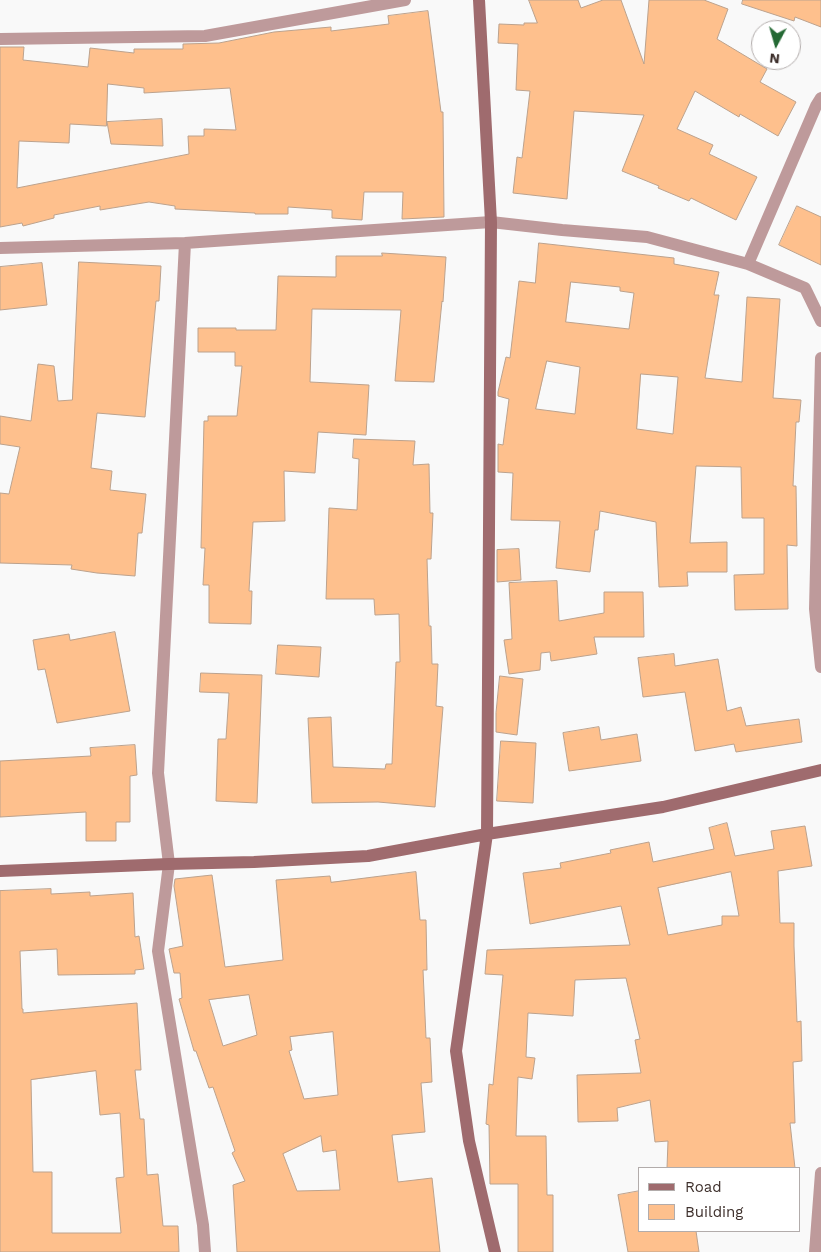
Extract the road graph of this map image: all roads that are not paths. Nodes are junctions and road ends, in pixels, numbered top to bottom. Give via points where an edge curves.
1 (405, 0) edge
2 (479, 0) edge
3 (0, 39) edge
4 (821, 98) edge
5 (491, 222) junction
6 (185, 243) junction
7 (0, 248) edge
8 (748, 264) junction
9 (821, 321) edge
10 (821, 358) edge
11 (821, 667) edge
12 (821, 770) edge
13 (487, 834) junction
14 (169, 864) junction
15 (0, 870) edge
16 (821, 1173) edge
17 (205, 1252) edge
18 (495, 1252) edge
19 (815, 1252) edge

1 - 3 street via 205,36
2 - 5 street
4 - 8 street
5 - 6 street
5 - 8 street via 647,237
5 - 13 street
6 - 7 street
6 - 14 street via 158,773
8 - 9 street via 805,288
10 - 11 street via 815,609
12 - 13 street via 663,807
13 - 14 street via 368,856
13 - 18 street via 456,1051 469,1141
14 - 15 street
14 - 17 street via 158,951
16 - 19 street

